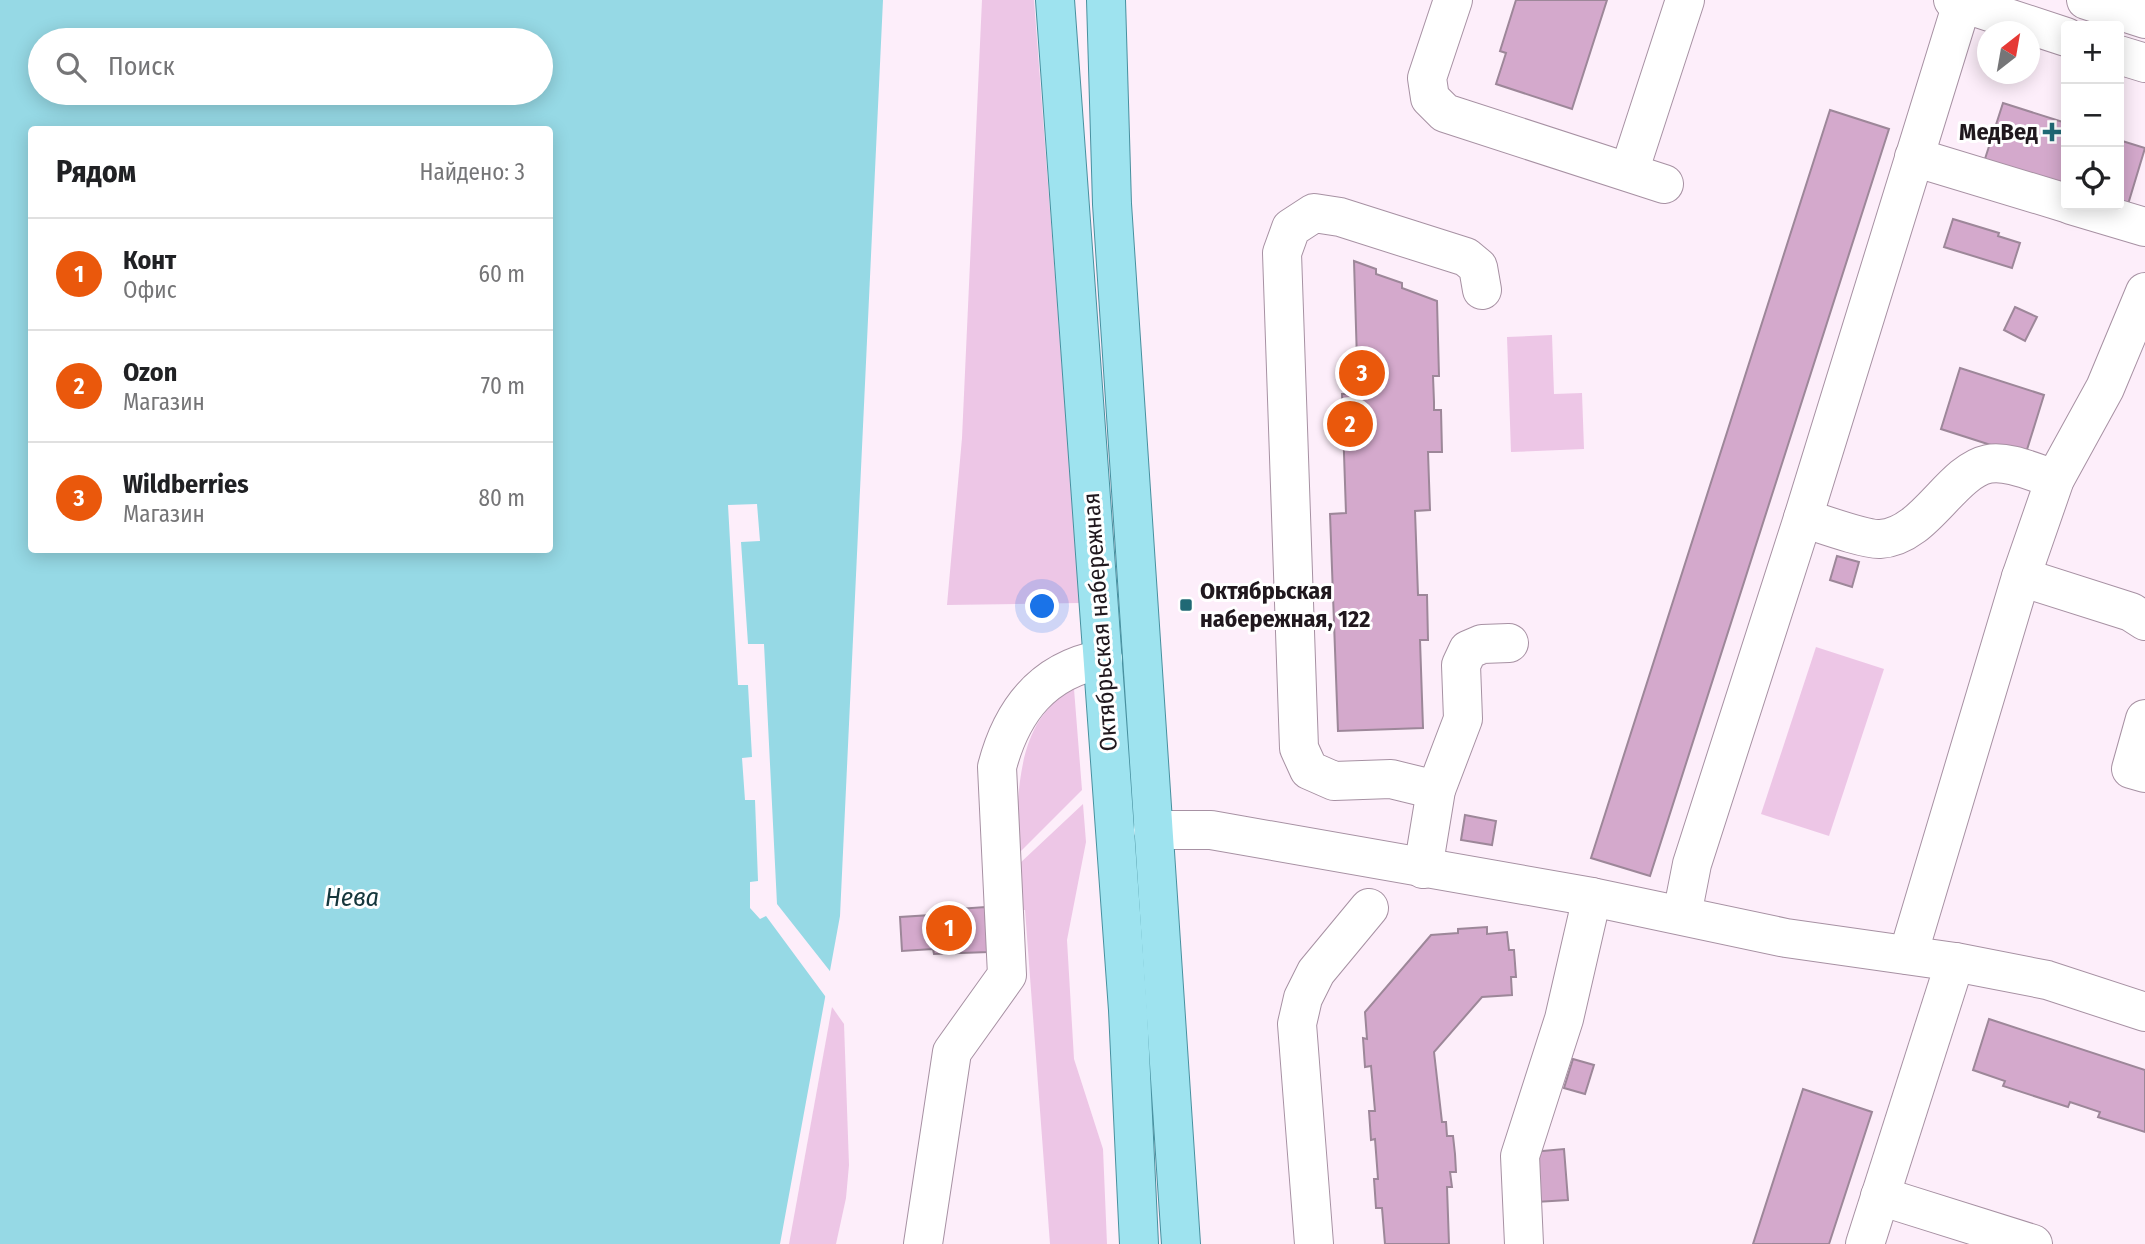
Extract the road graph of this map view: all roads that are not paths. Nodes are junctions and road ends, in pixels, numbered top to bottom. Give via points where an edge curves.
1 (1055, 0) edge
2 (1107, 0) edge
3 (1452, 0) edge
4 (1685, 0) edge
5 (2086, 0) edge
6 (1959, 1) edge
7 (2145, 19) edge
8 (2061, 35) edge
9 (2124, 57) edge
10 (2145, 63) edge
11 (1914, 158) junction
12 (2061, 202) edge
13 (2087, 210) edge
14 (2145, 228) edge
15 (1482, 290) dead end
16 (2145, 292) edge
17 (2055, 479) junction
18 (1803, 518) junction
19 (2021, 577) junction
20 (2145, 621) edge
21 (1509, 643) dead end
22 (1103, 659) junction
23 (2145, 719) edge
24 (2145, 774) edge
25 (1436, 790) junction
26 (1153, 830) junction
27 (1423, 869) junction
28 (1592, 897) junction
29 (1369, 908) dead end
30 (1682, 915) junction
31 (1908, 955) junction
32 (1955, 962) junction
33 (2145, 1012) edge
34 (1880, 1196) junction
35 (923, 1244) edge
36 (1139, 1244) edge
37 (1181, 1244) edge
38 (1314, 1244) edge
39 (1524, 1244) edge
40 (1865, 1244) edge
41 (2033, 1244) edge

1 - 22 main road, Октябрьская набережная
2 - 26 main road, Октябрьская набережная via 1112,217
3 - 4 street via 1427,78 1430,98 1437,106 1445,113 1646,178
5 - 7 street
6 - 8 street
6 - 11 street
9 - 10 street
11 - 12 street
11 - 18 street
13 - 14 street
15 - 25 street via 1478,267 1466,257 1340,217 1314,214 1291,228 1282,253 1299,748 1309,770 1334,780 1391,779
16 - 17 street via 2105,388
17 - 18 street via 1988,464 1971,472 1899,536 1878,540
17 - 19 street
18 - 30 street via 1692,864
19 - 20 street via 2131,612
19 - 31 street
21 - 25 street via 1482,644 1468,650 1461,665 1463,719
22 - 35 street via 1080,663 1034,693 1004,742 997,767 1007,975 952,1052
22 - 36 main road, Октябрьская набережная
23 - 24 street via 2131,769
25 - 27 street
26 - 27 street via 1211,831
26 - 37 main road, Октябрьская набережная
27 - 28 street
28 - 30 street
28 - 39 street via 1564,1019 1520,1156
29 - 38 street via 1316,972 1297,1024
30 - 31 street via 1786,938
31 - 32 street
32 - 33 street via 2048,980
32 - 34 street
34 - 40 street
34 - 41 street

